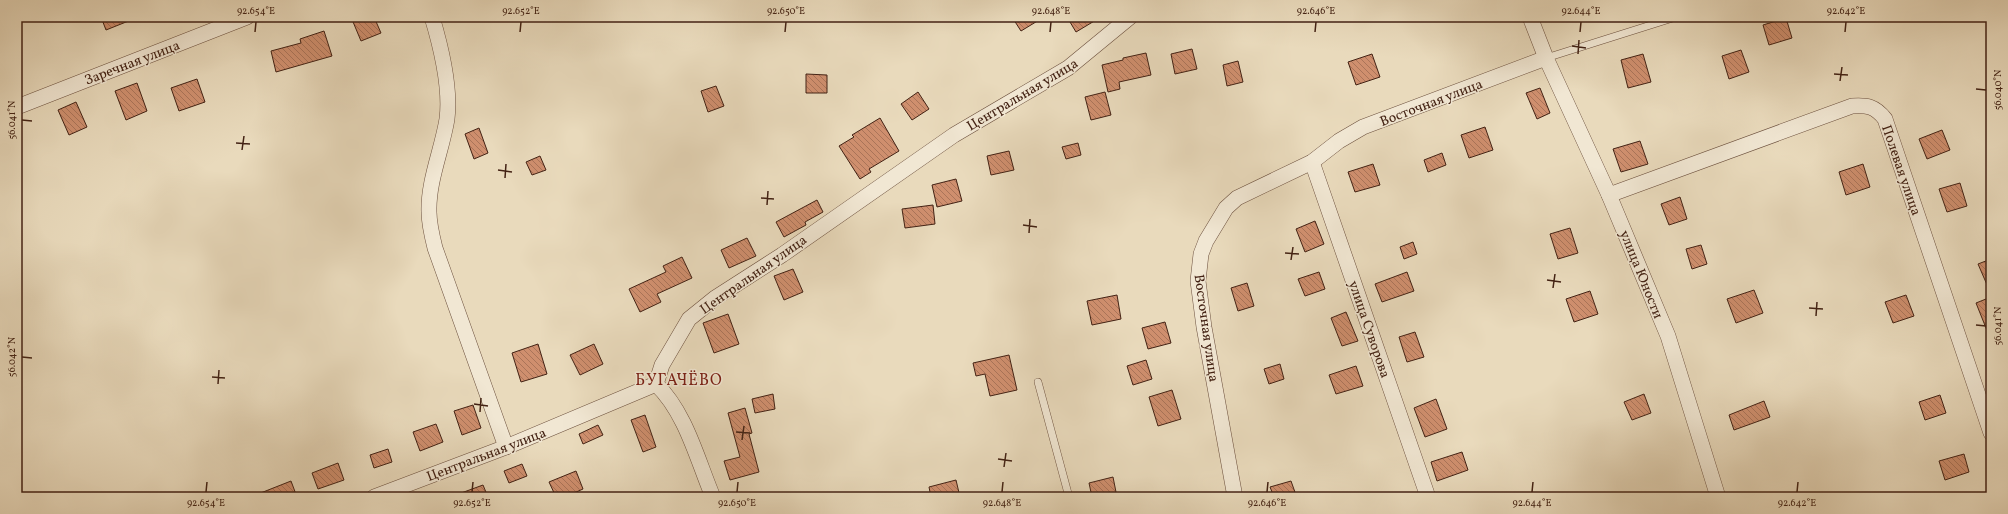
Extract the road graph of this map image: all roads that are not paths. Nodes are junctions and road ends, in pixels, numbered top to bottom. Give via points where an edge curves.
1 (247, 17) edge
2 (432, 17) edge
3 (1130, 17) edge
4 (1530, 17) edge
5 (1676, 17) edge
6 (1546, 58) junction
7 (17, 107) edge
8 (1312, 162) junction
9 (1610, 194) junction
10 (1038, 382) dead end
11 (656, 384) junction
12 (1991, 433) edge
13 (506, 447) junction
14 (374, 497) edge
15 (713, 497) edge
16 (1069, 497) edge
17 (1235, 497) edge
18 (1428, 497) edge
19 (1718, 497) edge

1 - 7 street, Заречная улица
2 - 13 street via 441,47 447,118 429,197 430,228
3 - 11 street, Центральная улица via 1068,68 954,135 782,255 715,298 689,319 662,365
4 - 6 street
5 - 6 lane
6 - 8 street, Восточная улица via 1364,127 1339,141
6 - 9 street, улица Юности
8 - 17 street, Восточная улица via 1237,198 1226,208 1201,254 1198,281 1203,319
8 - 18 street, улица Суворова
9 - 12 street, Полевая улица via 1852,106 1868,105 1878,110 1884,118
9 - 19 street, улица Юности via 1668,336
10 - 16 lane
11 - 13 street, Центральная улица
11 - 15 street via 668,396 678,412
13 - 14 street, Центральная улица

